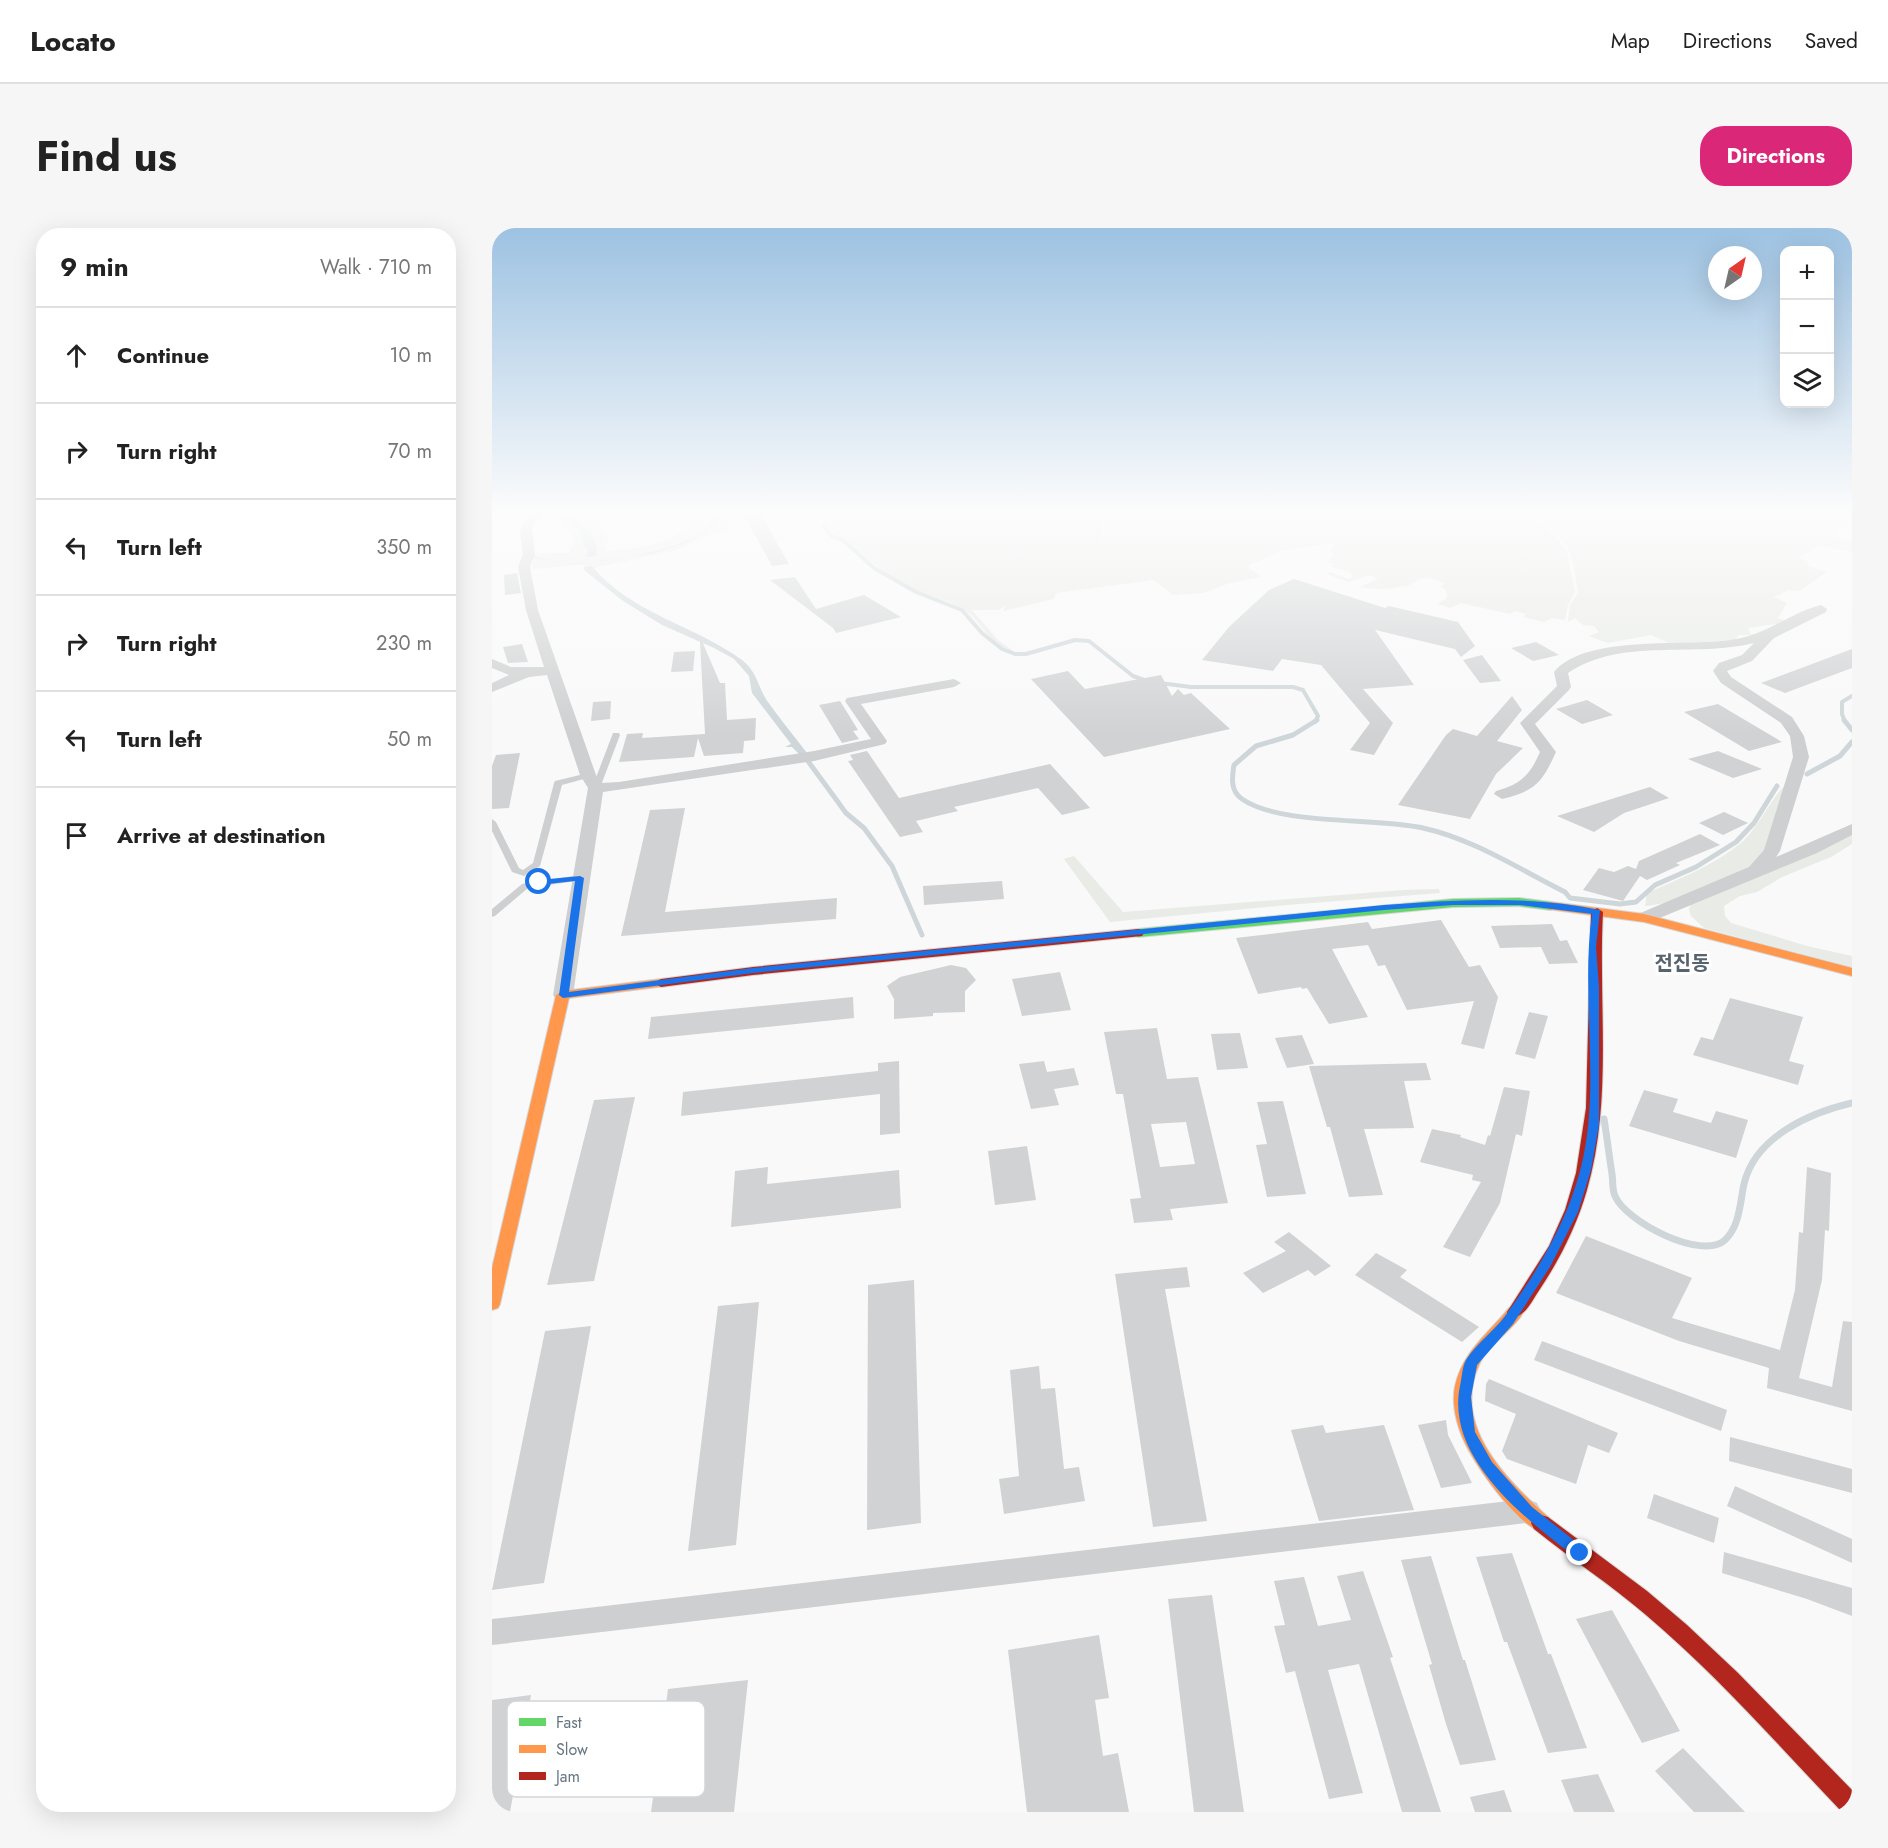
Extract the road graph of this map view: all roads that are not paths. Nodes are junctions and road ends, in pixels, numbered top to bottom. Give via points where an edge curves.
1 (528, 587) edge
2 (1821, 609) dead end
3 (1769, 635) junction
4 (492, 663) edge
5 (554, 670) junction
6 (526, 674) junction
7 (954, 683) dead end
8 (492, 688) edge
9 (616, 735) dead end
10 (592, 781) junction
11 (1502, 794) dead end
12 (492, 822) edge
13 (1852, 830) edge
14 (1755, 871) junction
15 (580, 878) junction
16 (1597, 912) junction
17 (492, 914) edge
18 (1644, 918) junction
19 (1852, 972) edge
20 (563, 995) junction
21 (492, 1304) edge
22 (1527, 1511) junction
23 (492, 1632) edge
24 (1852, 1806) edge

1 - 5 street
2 - 3 street
3 - 11 street via 1733,644 1604,654 1568,666 1561,672 1564,687 1527,723 1548,752 1538,774 1523,789
3 - 14 street via 1747,658 1720,671 1726,680 1787,720 1797,736 1801,758 1772,851
4 - 6 street
5 - 6 street
5 - 10 street
6 - 8 street
7 - 10 street via 852,701 880,741 619,787
9 - 10 lane
10 - 12 lane via 558,783 537,864 524,873 515,870
10 - 15 street
13 - 14 street
14 - 18 street
15 - 17 lane via 525,886
15 - 20 street
16 - 18 street
16 - 20 street via 1519,902 1408,906 753,970
16 - 22 street via 1592,947 1594,1125 1586,1170 1572,1212 1545,1264 1509,1321 1471,1363 1464,1397 1469,1432 1487,1466
18 - 19 street
20 - 21 street
22 - 23 street
22 - 24 street via 1653,1608

